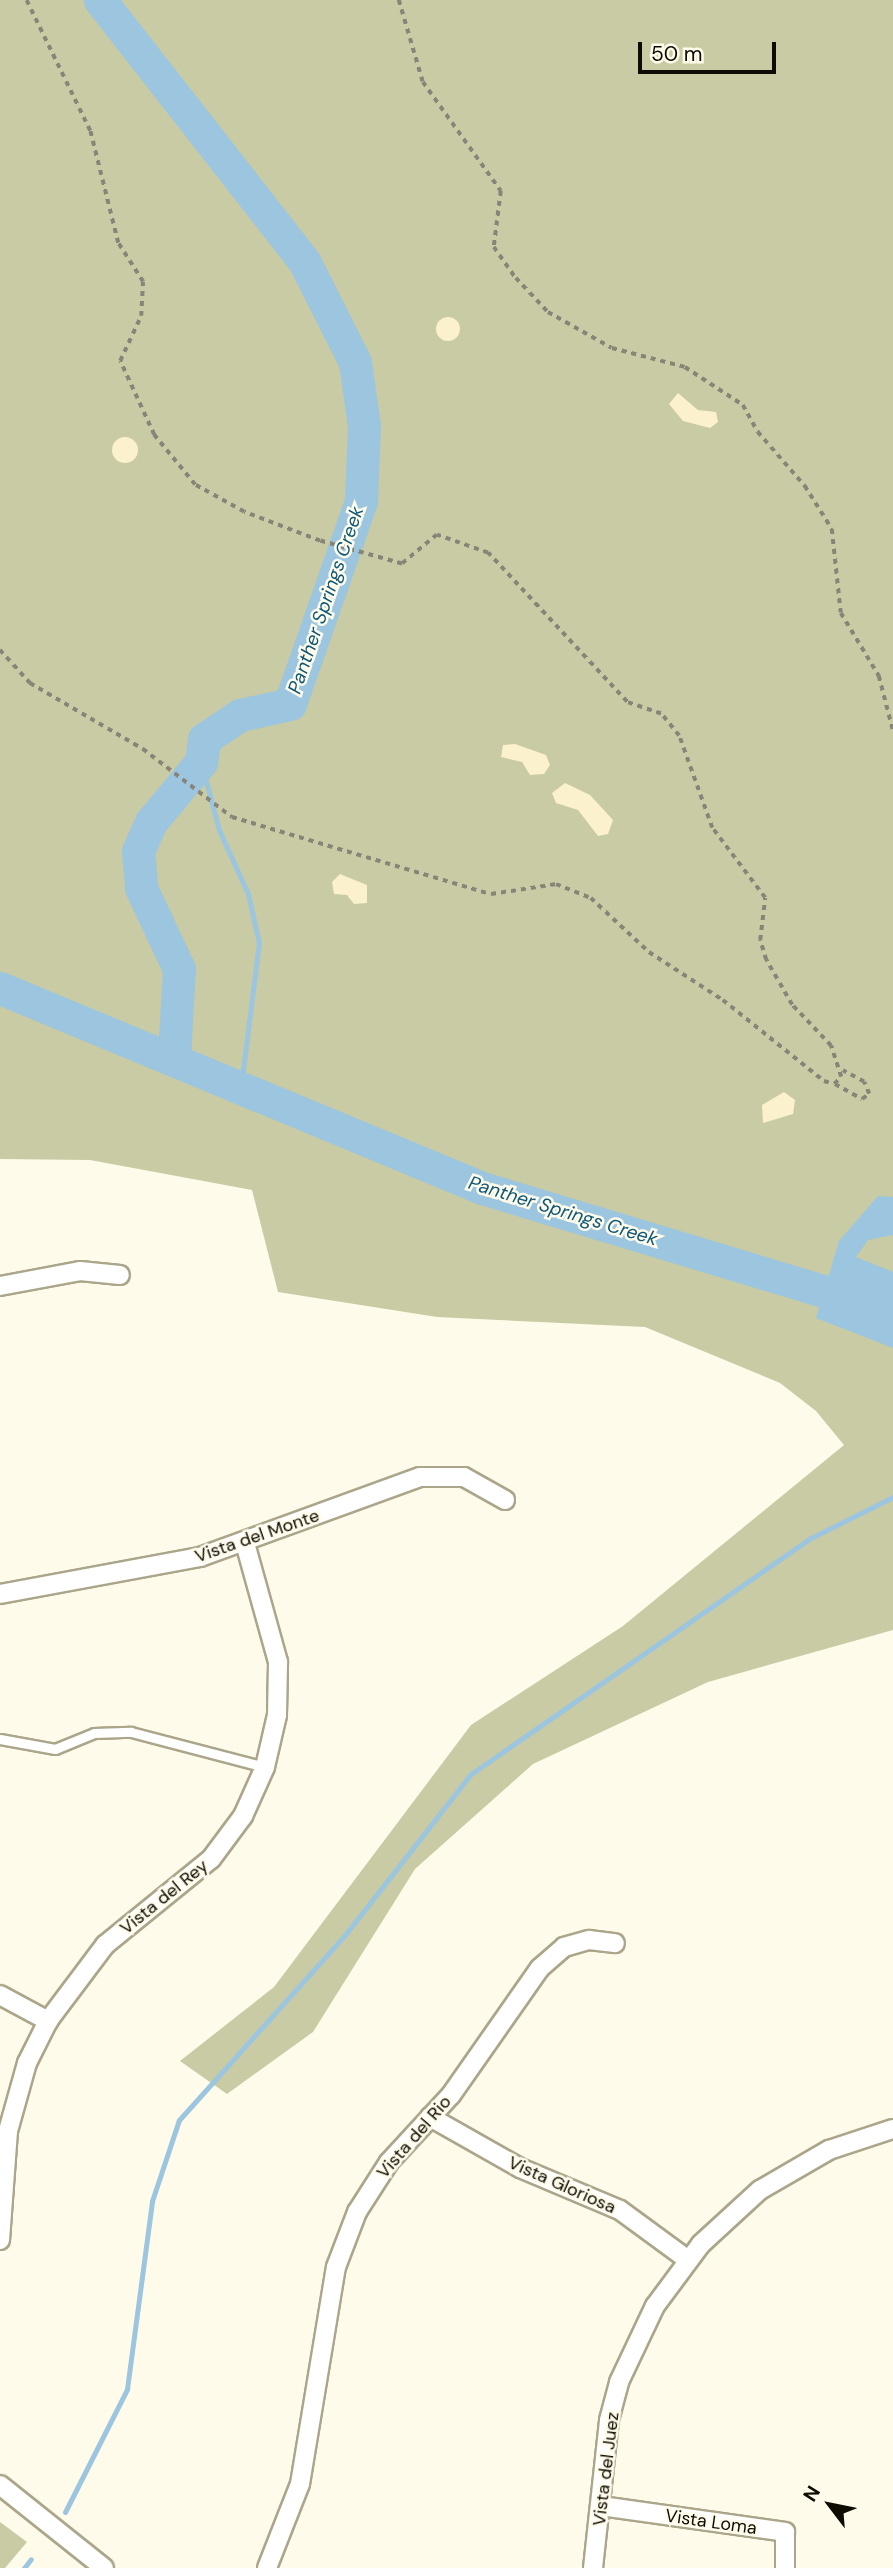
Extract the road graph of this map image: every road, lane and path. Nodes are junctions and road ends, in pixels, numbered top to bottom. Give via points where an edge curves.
1 (26, 0) edge
2 (399, 0) edge
3 (0, 650) edge
4 (893, 730) edge
5 (843, 1071) junction
6 (834, 1084) junction
7 (120, 1275) dead end
8 (0, 1286) edge
9 (505, 1500) dead end
10 (245, 1543) junction
11 (0, 1594) edge
12 (0, 1739) edge
13 (265, 1767) junction
14 (615, 1943) dead end
15 (0, 1994) edge
16 (48, 2021) junction
17 (430, 2118) junction
18 (893, 2129) edge
19 (0, 2240) edge
20 (688, 2260) junction
21 (0, 2485) edge
22 (601, 2506) junction
23 (104, 2568) edge
24 (267, 2568) edge
25 (593, 2568) edge
26 (785, 2568) edge

1 - 5 path via 90,131 118,243 143,282 141,316 120,361 154,435 195,485 244,512 327,543 402,564 437,535 488,553 627,702 661,714 679,736 712,828 765,898 760,940 766,960 792,1005 825,1038
2 - 4 path via 423,82 501,191 494,247 516,278 548,312 612,348 685,367 743,405 758,432 805,486 832,530 841,613 879,676
3 - 6 path via 30,683 143,750 232,817 491,894 556,884 591,898 649,952
5 - 6 path
5 - 6 path via 864,1082 869,1094 862,1099
7 - 8 street via 80,1271
9 - 10 street, Vista del Monte via 464,1477 420,1477
10 - 11 street, Vista del Monte via 200,1558
10 - 13 street, Vista del Rey via 278,1662 277,1715
12 - 13 lane via 55,1749 94,1733 131,1732
13 - 16 street, Vista del Rey via 243,1816 211,1859 105,1945
14 - 17 street, Vista del Rio via 589,1940 564,1947 540,1968
15 - 16 street
16 - 19 street, Vista del Rey via 27,2063 8,2131
17 - 20 street, Vista Gloriosa via 520,2168 620,2210
17 - 24 street, Vista del Rio via 372,2186 345,2239 300,2484
18 - 20 street, Vista del Juez via 794,2168 729,2216
20 - 22 street, Vista del Juez via 655,2306 620,2382 603,2459
21 - 23 street
22 - 25 street, Vista del Juez
22 - 26 street, Vista Loma via 785,2532

